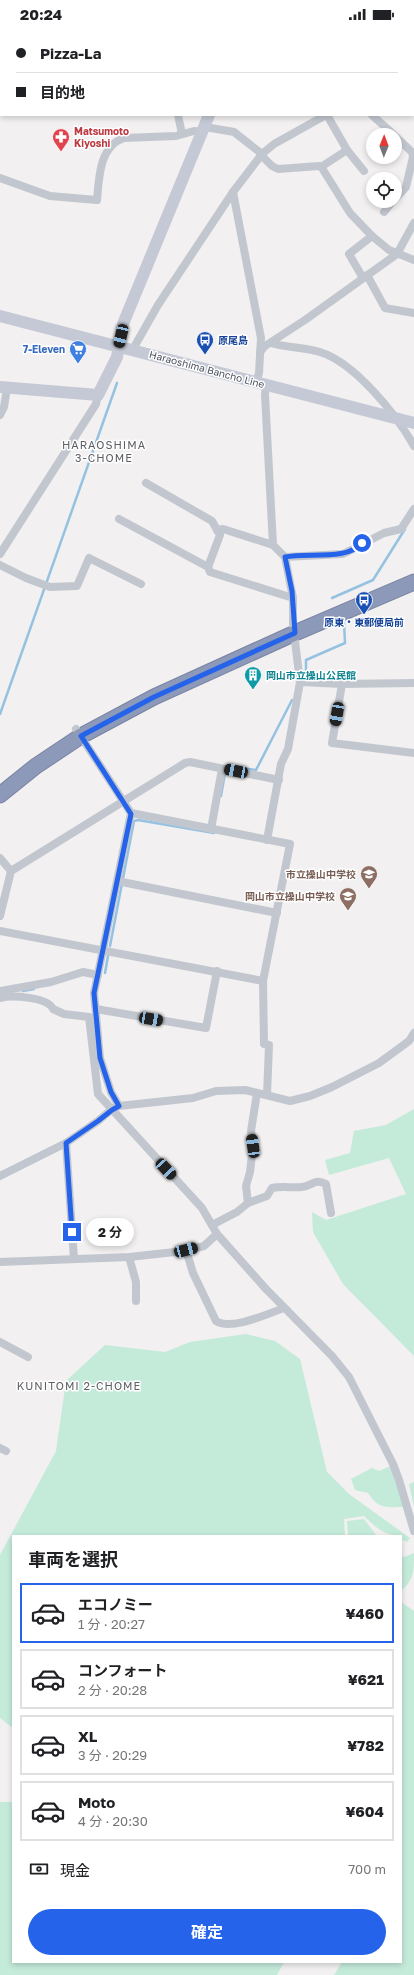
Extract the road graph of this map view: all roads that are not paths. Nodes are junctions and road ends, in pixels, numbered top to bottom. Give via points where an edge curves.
1 (178, 116) edge
2 (209, 116) edge
3 (325, 116) edge
4 (328, 116) edge
5 (373, 116) edge
6 (386, 128) edge
7 (204, 129) junction
8 (182, 134) junction
9 (402, 143) edge
10 (347, 150) junction
11 (262, 154) junction
12 (321, 167) junction
13 (364, 171) dead end
14 (0, 178) edge
15 (402, 191) edge
16 (233, 192) junction
17 (387, 208) edge
18 (384, 212) dead end
19 (414, 223) edge
20 (372, 236) junction
21 (397, 254) junction
22 (414, 260) edge
23 (365, 276) junction
24 (414, 313) edge
25 (0, 316) edge
26 (271, 343) junction
27 (119, 346) junction
28 (133, 350) junction
29 (260, 352) junction
30 (261, 383) junction
31 (3, 387) edge
32 (98, 395) junction
33 (0, 415) edge
34 (395, 418) junction
35 (414, 423) edge
36 (414, 446) edge
37 (146, 483) dead end
38 (414, 509) edge
39 (119, 519) dead end
40 (217, 530) junction
41 (273, 545) junction
42 (0, 554) edge
43 (285, 557) junction
44 (0, 565) edge
45 (208, 567) junction
46 (414, 572) edge
47 (414, 582) edge
48 (141, 584) dead end
49 (293, 598) junction
50 (294, 629) junction
51 (300, 682) junction
52 (414, 682) edge
53 (342, 684) junction
54 (79, 732) junction
55 (414, 753) edge
56 (222, 768) junction
57 (278, 780) junction
58 (0, 785) edge
59 (0, 795) edge
60 (123, 802) junction
61 (131, 814) junction
62 (211, 829) junction
63 (267, 840) junction
64 (0, 858) edge
65 (11, 871) junction
66 (121, 882) junction
67 (277, 913) junction
68 (0, 916) edge
69 (0, 931) edge
70 (103, 950) junction
71 (217, 972) junction
72 (98, 974) junction
73 (263, 981) junction
74 (0, 991) edge
75 (0, 998) edge
76 (96, 1009) junction
77 (414, 1033) edge
78 (258, 1093) junction
79 (267, 1095) junction
80 (116, 1108) junction
81 (66, 1143) junction
82 (0, 1176) edge
83 (248, 1203) junction
84 (331, 1214) dead end
85 (212, 1225) junction
86 (217, 1234) junction
87 (186, 1250) junction
88 (129, 1257) junction
89 (74, 1259) junction
90 (0, 1262) edge
91 (136, 1301) dead end
92 (284, 1308) junction
93 (0, 1342) edge
94 (28, 1357) dead end
95 (414, 1531) edge

1 - 8 street
2 - 7 main road
3 - 11 street via 274,144
4 - 10 street
5 - 6 street
7 - 8 street
7 - 11 street via 234,132
7 - 27 main road via 123,324
8 - 14 street via 118,140 104,158 97,200 50,196
9 - 15 street via 412,152 413,157 406,187
10 - 12 street
10 - 13 street
11 - 12 street via 272,166 278,168
11 - 16 street
12 - 20 street via 350,214
16 - 28 street via 158,306
16 - 29 street via 261,338
17 - 18 street
19 - 21 street
20 - 21 street
20 - 23 street via 349,254
21 - 22 street
21 - 23 street
23 - 24 street via 385,308
23 - 26 street
25 - 27 main road, Haraoshima Bancho Line
26 - 29 street
26 - 34 street via 318,351 338,360 379,397
27 - 28 main road, Haraoshima Bancho Line
27 - 32 main road via 117,358
28 - 30 main road, Haraoshima Bancho Line
29 - 30 street
30 - 34 main road, Haraoshima Bancho Line
30 - 41 street via 265,395
31 - 32 main road
31 - 33 street via 4,407
32 - 42 street via 96,404
34 - 35 main road, Haraoshima Bancho Line
34 - 36 street
37 - 40 street via 212,521
38 - 43 street via 401,529 384,533 343,554
39 - 45 street
40 - 41 street via 223,529
40 - 45 street via 220,535
41 - 43 street
43 - 49 street
44 - 48 street via 46,585 77,586 89,558
45 - 49 street via 210,572
46 - 50 highway
47 - 50 highway
49 - 50 street
50 - 51 street
50 - 54 highway via 149,689
51 - 53 street
51 - 57 street via 288,749 281,764
52 - 53 street
53 - 55 street via 332,743
54 - 58 highway via 30,762
54 - 59 highway
54 - 60 street
56 - 57 street
56 - 60 street via 185,763
56 - 62 street
57 - 63 street
60 - 61 street
60 - 65 street
61 - 62 street
61 - 66 street
62 - 63 street
63 - 67 street via 290,844
64 - 65 street
65 - 68 street
66 - 67 street
66 - 70 street
67 - 73 street
69 - 70 street
70 - 71 street
70 - 72 street
71 - 73 street
71 - 76 street via 206,1028
72 - 74 street via 83,972 51,982
72 - 76 street via 94,993
73 - 79 street via 264,1044 269,1045
75 - 80 street via 16,997 46,1002 64,1014 89,1017 98,1094
76 - 80 street via 100,1058
77 - 79 street via 409,1040 379,1063 332,1087 290,1101
78 - 79 street
78 - 80 street via 245,1090 216,1091 193,1098
78 - 83 street via 251,1131 253,1146 250,1172 246,1186
80 - 81 street
80 - 85 street via 202,1208
81 - 82 street
81 - 89 street
83 - 84 street via 267,1196 272,1188 302,1187 321,1181 326,1184
83 - 85 street via 238,1212
85 - 86 street
86 - 87 street via 204,1246
86 - 92 street
87 - 88 street
87 - 92 street via 193,1272 216,1321 221,1324 233,1325
88 - 89 street
88 - 91 street via 136,1282
89 - 90 street
92 - 95 street via 332,1356 349,1377 393,1464
93 - 94 street

